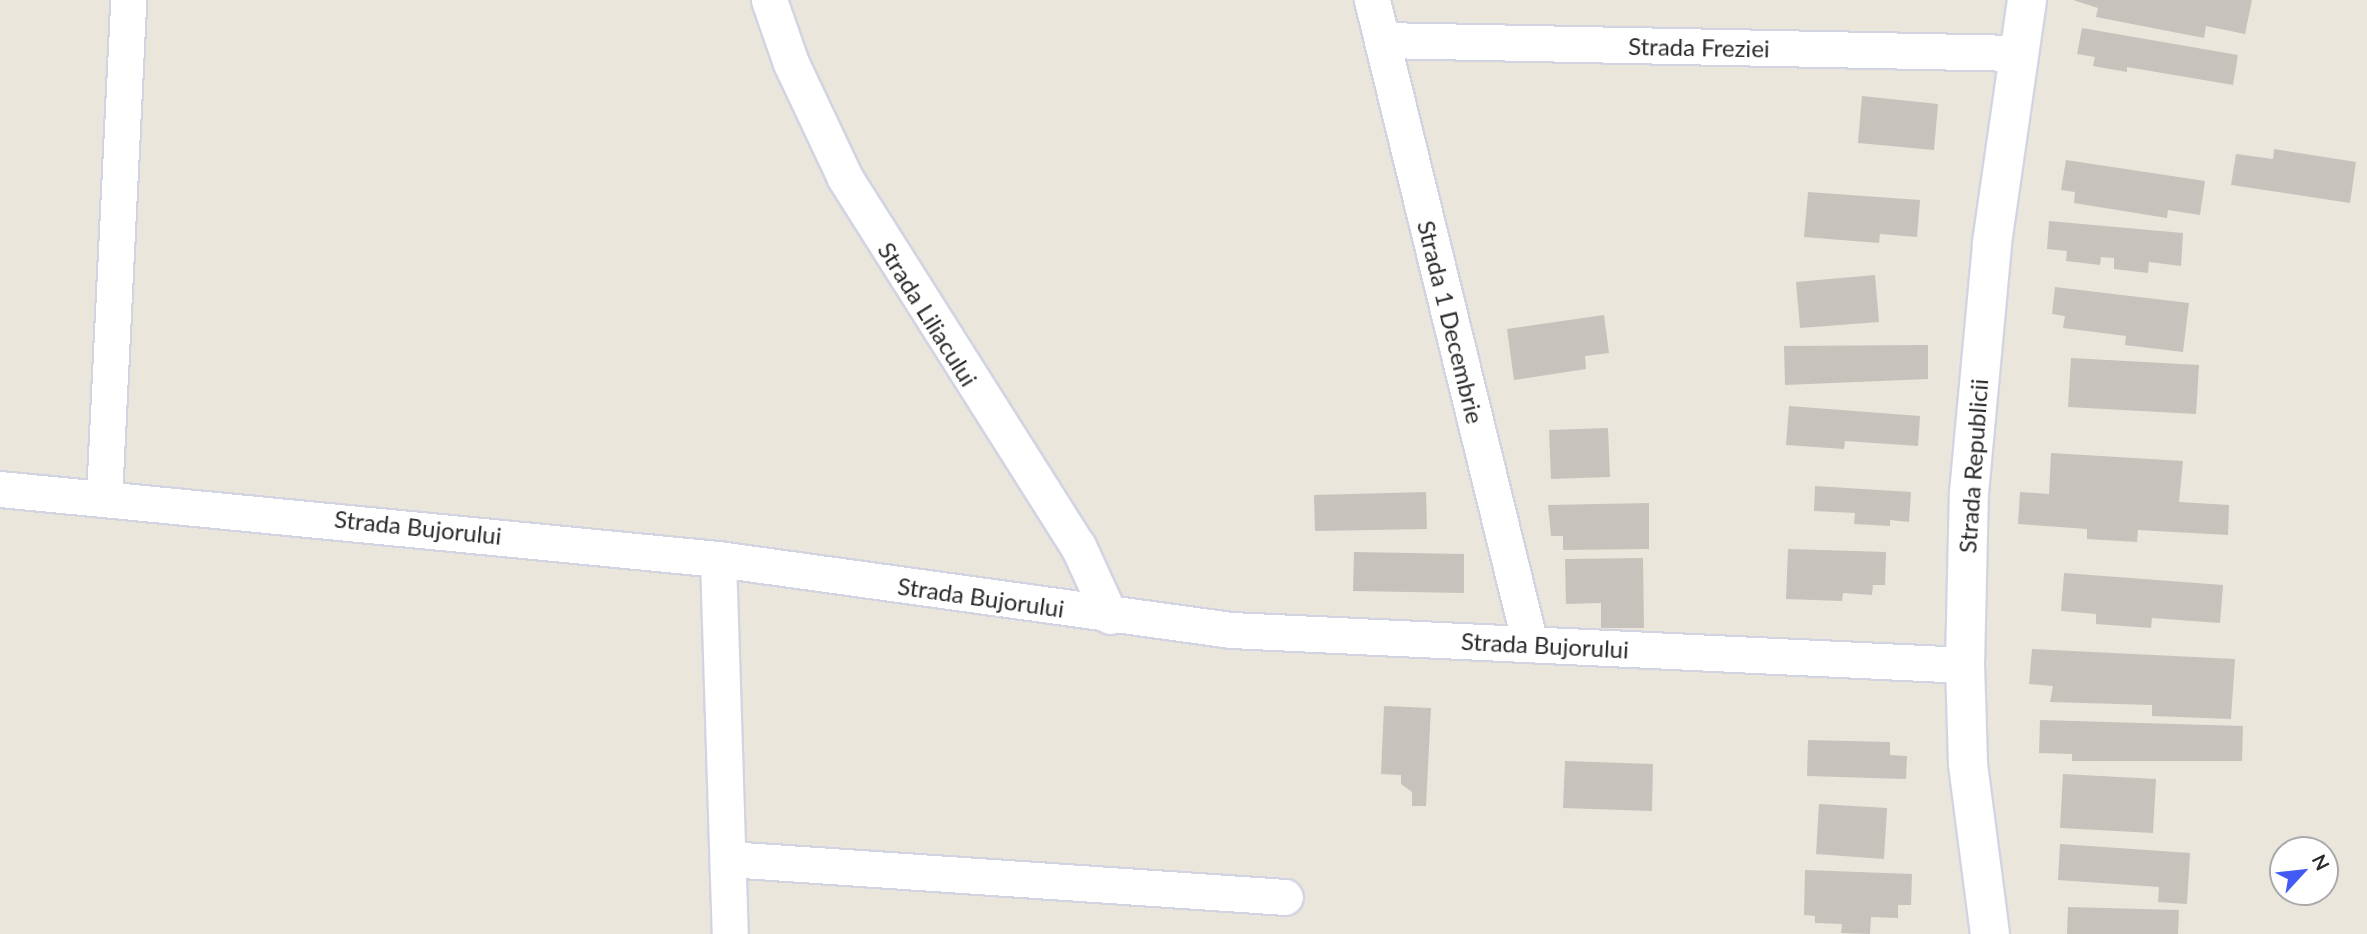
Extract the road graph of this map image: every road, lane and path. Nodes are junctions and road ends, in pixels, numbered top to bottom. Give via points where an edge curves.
1 (128, 0) edge
2 (769, 0) edge
3 (1372, 0) edge
4 (2027, 0) edge
5 (1382, 40) junction
6 (2017, 53) junction
7 (0, 489) edge
8 (104, 497) junction
9 (718, 559) junction
10 (1110, 616) junction
11 (1530, 643) junction
12 (1965, 665) junction
13 (727, 859) junction
14 (1285, 897) dead end
15 (730, 934) edge
16 (1990, 934) edge

1 - 8 street
2 - 10 street, Strada Liliacului via 790,63 845,178 1078,546
3 - 5 street, Strada 1 Decembrie
4 - 6 main road, Strada Republicii
5 - 6 street, Strada Freziei
5 - 11 street, Strada 1 Decembrie
6 - 12 main road, Strada Republicii via 1977,393
7 - 8 street, Strada Bujorului
8 - 9 street, Strada Bujorului
9 - 10 street, Strada Bujorului
9 - 13 street
10 - 11 street, Strada Bujorului via 1231,630
11 - 12 street, Strada Bujorului
12 - 16 main road, Strada Republicii via 1968,764
13 - 14 street
13 - 15 street

